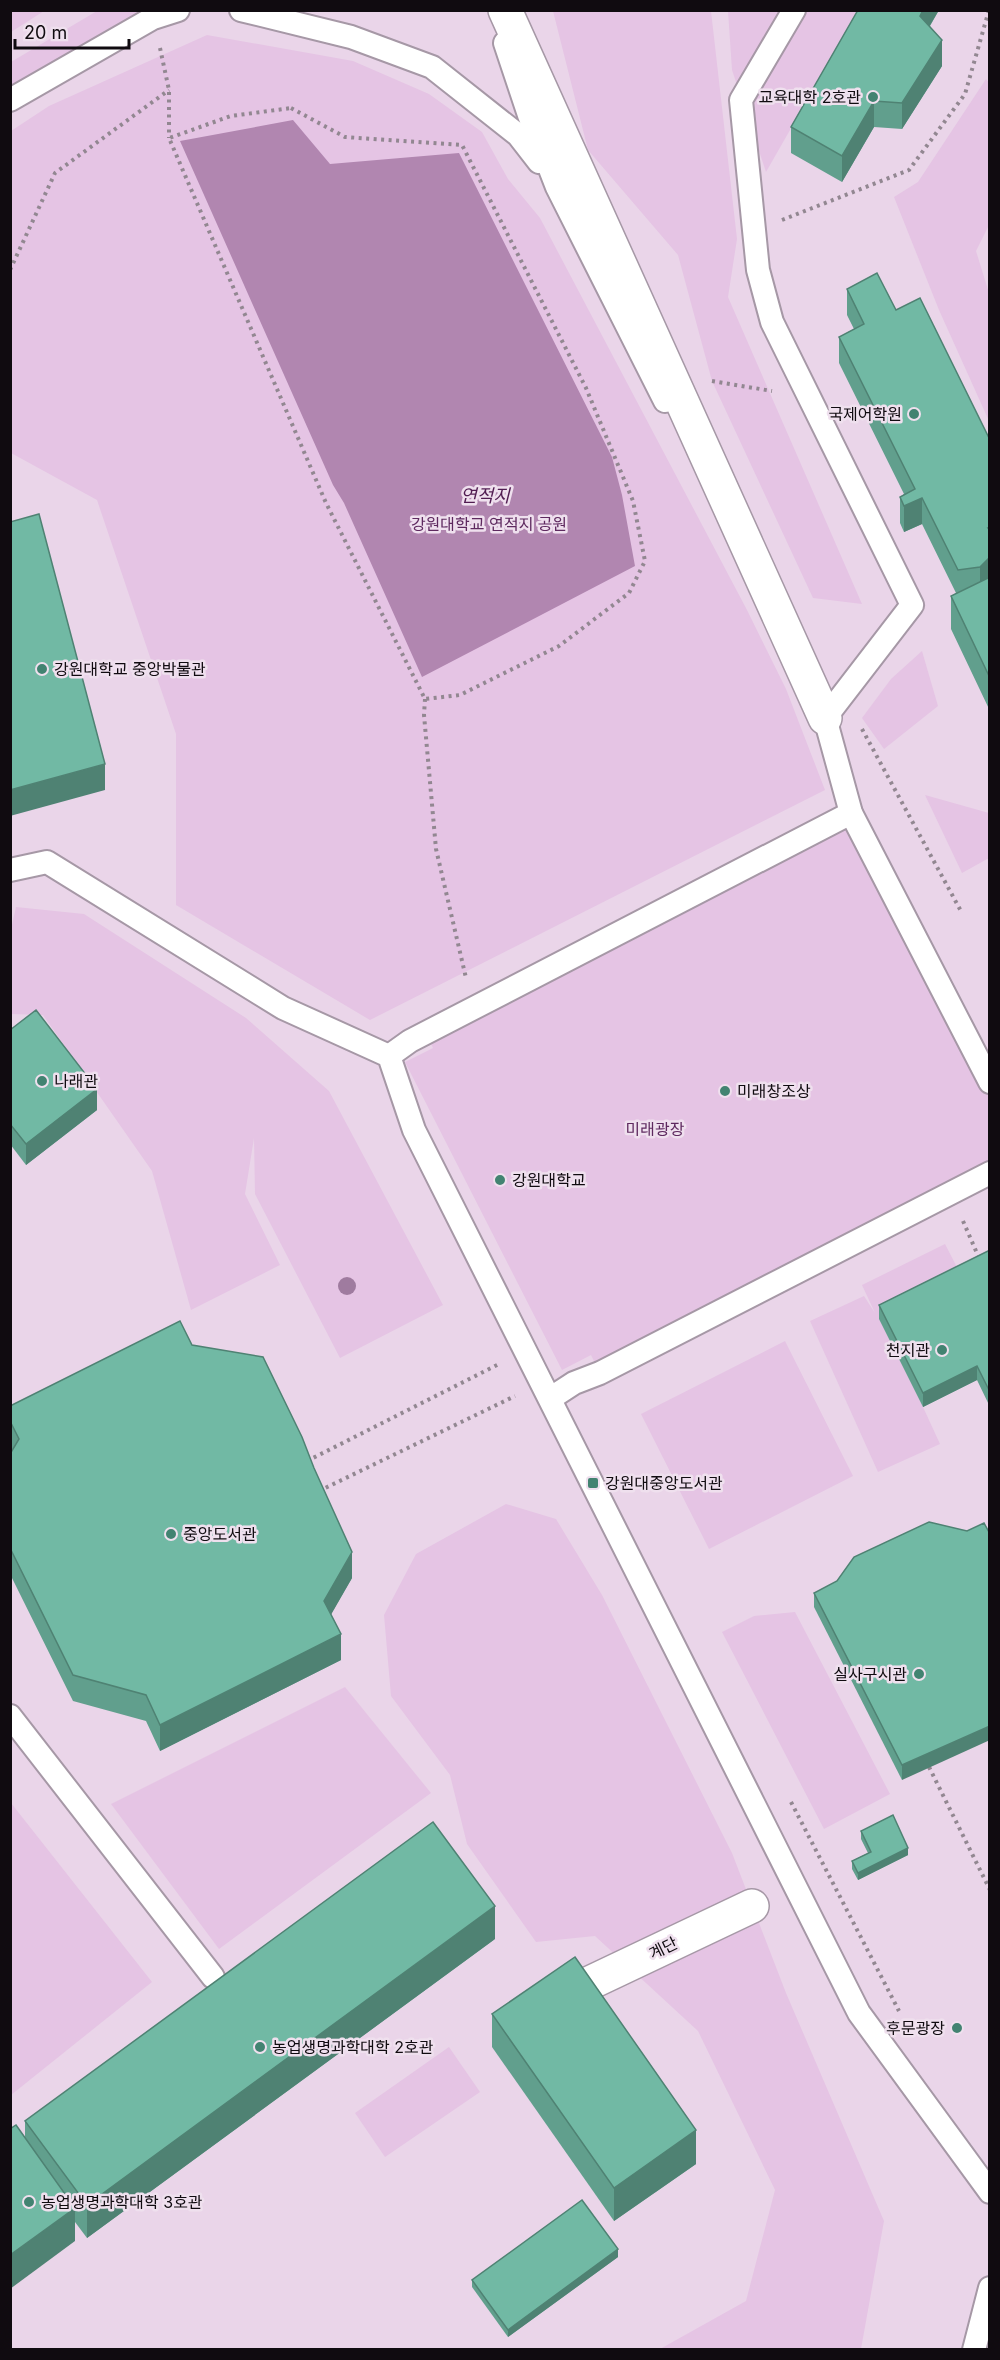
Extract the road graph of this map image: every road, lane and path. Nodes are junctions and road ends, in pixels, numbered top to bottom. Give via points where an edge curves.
1 (178, 10) edge
2 (241, 10) edge
3 (495, 10) edge
4 (505, 10) edge
5 (794, 10) edge
6 (988, 10) edge
7 (153, 18) junction
8 (169, 90) junction
9 (10, 100) edge
10 (169, 138) junction
11 (556, 187) junction
12 (754, 231) junction
13 (10, 270) edge
14 (806, 391) junction
15 (662, 395) junction
16 (425, 699) junction
17 (825, 718) junction
18 (852, 813) junction
19 (10, 870) edge
20 (473, 1008) junction
21 (389, 1056) junction
22 (990, 1082) edge
23 (990, 1173) edge
24 (951, 1192) junction
25 (982, 1267) edge
26 (526, 1350) junction
27 (547, 1390) junction
28 (302, 1463) edge
29 (314, 1494) edge
30 (10, 1716) edge
31 (929, 1767) edge
32 (990, 1890) edge
33 (752, 1906) dead end
34 (213, 1977) dead end
35 (575, 1990) edge
36 (990, 2192) edge
37 (990, 2288) edge
38 (974, 2349) edge

1 - 7 lane
2 - 11 lane via 351,37 432,67 518,135
3 - 11 lane
4 - 17 street
5 - 12 lane via 741,100
6 - 12 path via 964,94 909,170
7 - 8 path
7 - 9 lane
8 - 10 path
8 - 13 path via 55,173
10 - 16 path via 326,503
10 - 16 path via 231,116 291,108 345,137 462,145 586,388 633,501 645,561 629,593 559,646 460,695
11 - 15 lane
12 - 14 lane via 758,270 772,322
14 - 15 path via 770,391 712,381
14 - 17 lane via 912,605
15 - 17 lane
16 - 20 path via 436,849
17 - 18 lane
18 - 20 lane
18 - 22 lane
19 - 21 lane via 46,862 283,1008
20 - 21 lane
21 - 26 lane via 414,1130
23 - 24 lane
24 - 25 path
24 - 27 lane via 600,1373
26 - 27 lane
26 - 28 path
27 - 29 path
27 - 36 lane via 859,2013
30 - 34 lane
31 - 32 path
33 - 35 street, 계단
37 - 38 lane

